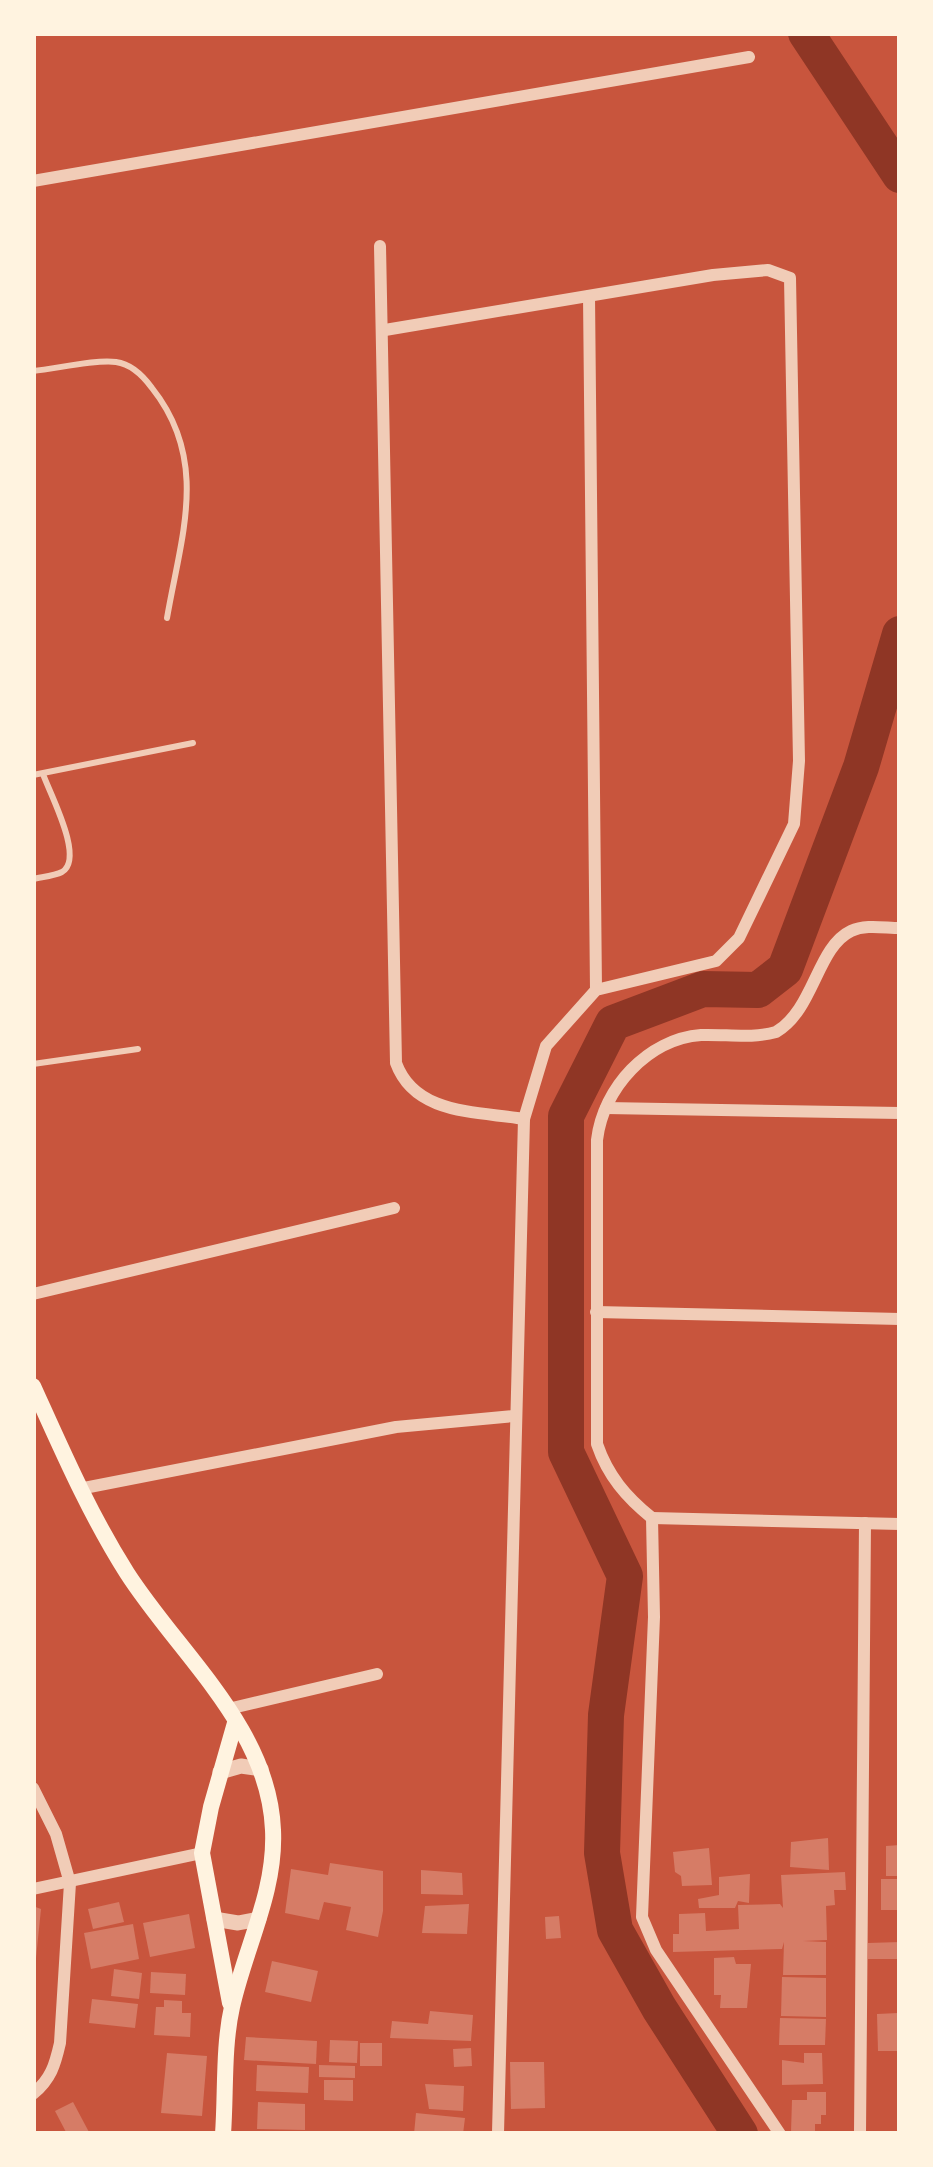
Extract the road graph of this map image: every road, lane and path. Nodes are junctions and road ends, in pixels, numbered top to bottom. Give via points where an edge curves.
1 (749, 57) dead end
2 (33, 181) edge
3 (380, 246) dead end
4 (589, 296) junction
5 (385, 330) junction
6 (33, 371) edge
7 (167, 618) dead end
8 (194, 743) dead end
9 (38, 775) edge
10 (33, 879) edge
11 (900, 928) edge
12 (596, 990) junction
13 (137, 1049) dead end
14 (33, 1064) edge
15 (606, 1108) junction
16 (900, 1113) edge
17 (524, 1119) junction
18 (394, 1208) dead end
19 (33, 1294) edge
20 (596, 1312) junction
21 (900, 1319) edge
22 (33, 1386) edge
23 (514, 1416) junction
24 (79, 1489) junction
25 (652, 1518) junction
26 (866, 1523) junction
27 (900, 1523) edge
28 (377, 1674) dead end
29 (231, 1716) junction
30 (261, 1768) junction
31 (220, 1772) junction
32 (33, 1788) edge
33 (202, 1852) junction
34 (70, 1883) junction
35 (33, 1889) edge
36 (214, 1918) junction
37 (259, 1918) junction
38 (231, 2009) junction
39 (33, 2094) edge
40 (498, 2133) edge
41 (223, 2134) edge
42 (780, 2134) edge
43 (860, 2134) edge

1 - 2 street
3 - 5 street
4 - 5 street
4 - 12 street
4 - 12 street via 752,270 790,278 799,761 794,824 726,955
5 - 17 street via 393,1042 403,1082 424,1099
6 - 7 lane via 117,362 142,375 166,405 190,484
8 - 9 lane
9 - 10 lane via 72,850 62,872
11 - 15 street via 866,927 840,938 785,1027 664,1045 627,1073
12 - 17 street via 546,1046
13 - 14 lane
15 - 16 street
15 - 20 street via 595,1163
17 - 23 street
18 - 19 street
20 - 21 street
20 - 25 street via 597,1444 619,1487
22 - 24 main road
23 - 24 street via 396,1427
23 - 40 street
24 - 29 main road via 152,1611
25 - 26 street
25 - 42 street via 642,1917
26 - 27 street
26 - 43 street
28 - 29 street
29 - 30 main road
29 - 31 main road
30 - 31 street
30 - 37 main road via 274,1852
31 - 33 main road
32 - 34 street
33 - 34 street
33 - 36 main road
34 - 35 street
34 - 39 street via 60,2043 47,2082
36 - 37 street
36 - 38 main road
37 - 38 main road
38 - 41 main road

